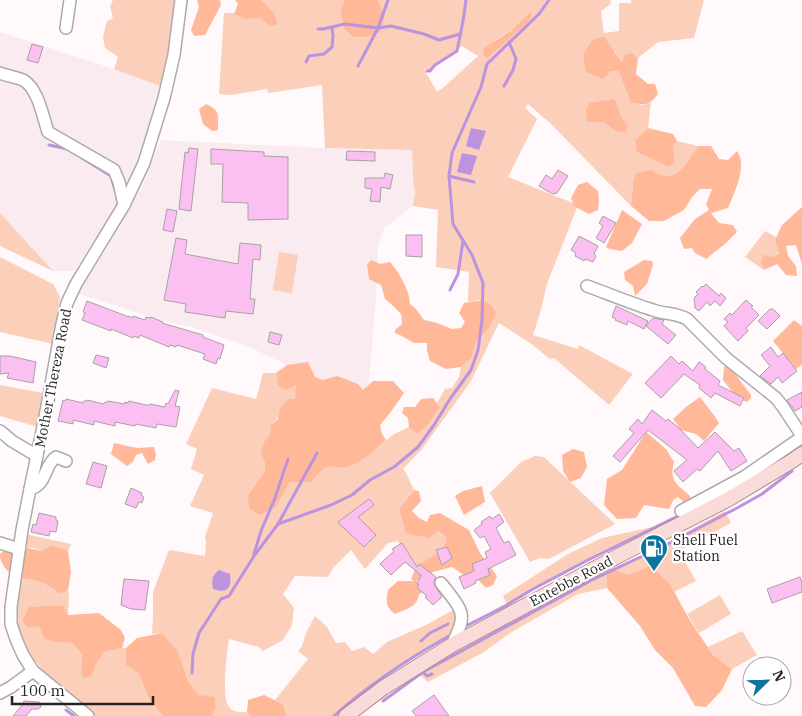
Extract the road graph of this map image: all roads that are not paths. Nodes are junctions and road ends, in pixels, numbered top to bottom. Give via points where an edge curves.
1 (70, 0) edge
2 (181, 0) edge
3 (66, 28) dead end
4 (0, 73) edge
5 (124, 206) junction
6 (587, 286) dead end
7 (0, 431) edge
8 (802, 437) edge
9 (802, 454) edge
10 (37, 456) junction
11 (66, 461) dead end
12 (30, 489) junction
13 (681, 511) dead end
14 (0, 542) edge
15 (19, 549) junction
16 (442, 583) dead end
17 (452, 645) junction
18 (33, 672) junction
19 (0, 693) edge
20 (84, 715) edge
21 (346, 716) edge

1 - 3 street
2 - 5 street, Mother Thereza Road via 174,55 164,98 144,163
4 - 5 street via 29,84 36,93 48,132 114,170
5 - 10 street, Mother Thereza Road via 67,303
6 - 8 street via 687,319 726,358 776,398
7 - 10 street
8 - 13 street via 744,478
9 - 17 main road, Entebbe Road via 729,499
10 - 12 street, Mother Thereza Road
11 - 12 street via 56,457 52,460 42,481
12 - 15 street, Mother Thereza Road
14 - 15 street
15 - 18 street, Mother Thereza Road via 11,624
16 - 17 street via 462,616
17 - 21 main road, Entebbe Road via 382,688
18 - 19 street
18 - 20 street, Mother Thereza Road

